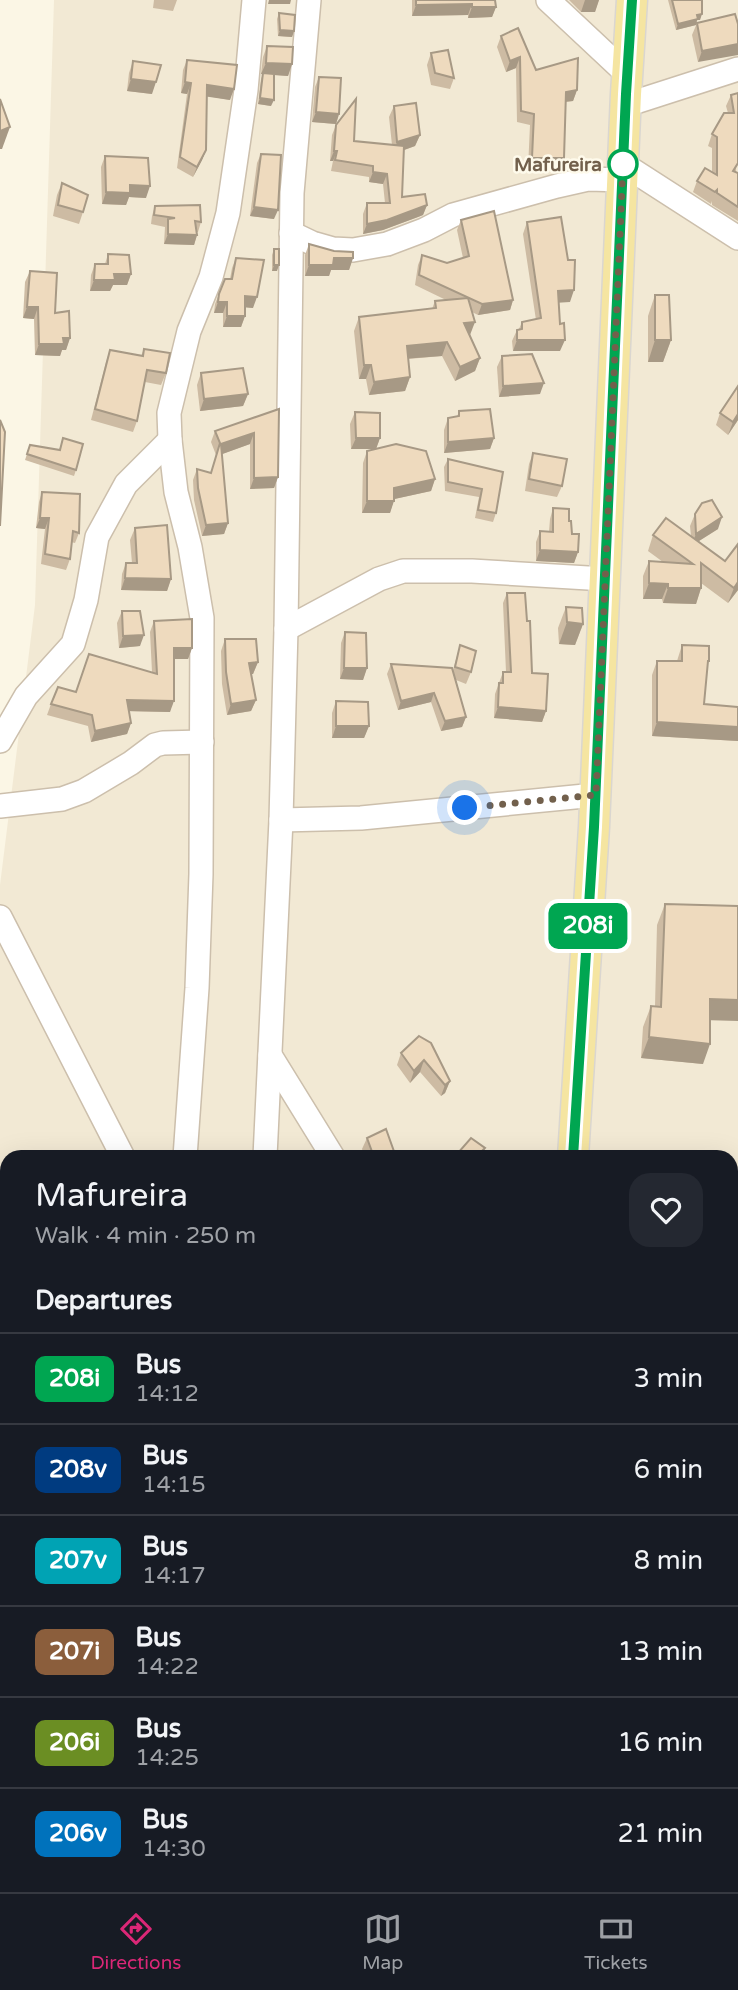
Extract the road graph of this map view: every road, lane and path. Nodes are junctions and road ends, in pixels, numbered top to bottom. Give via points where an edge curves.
1 (254, 0) edge
2 (309, 0) edge
3 (548, 0) edge
4 (632, 0) edge
5 (738, 69) edge
6 (627, 74) junction
7 (626, 105) junction
8 (623, 172) junction
9 (291, 233) junction
10 (738, 237) edge
11 (170, 440) junction
12 (605, 579) junction
13 (286, 629) junction
14 (0, 741) edge
15 (202, 742) junction
16 (596, 795) junction
17 (0, 806) edge
18 (281, 820) junction
19 (0, 917) edge
20 (270, 1055) junction
21 (119, 1150) edge
22 (185, 1150) edge
23 (265, 1150) edge
24 (328, 1150) edge
25 (573, 1150) edge

1 - 11 street via 228,214 211,277 189,331 169,413
2 - 9 street
3 - 6 street
4 - 6 main road
5 - 7 street
6 - 7 main road
7 - 8 main road
8 - 9 street via 453,215 387,244 333,249
8 - 10 street
8 - 12 main road
9 - 13 street
11 - 14 street via 126,484 97,537 73,644 26,696
11 - 15 street via 202,618
12 - 13 street via 402,571
12 - 16 main road
13 - 18 street
15 - 17 street via 155,745 84,792 62,799
15 - 22 street via 197,988
16 - 18 street via 360,818
16 - 25 main road
18 - 20 street
19 - 21 street
20 - 23 street
20 - 24 street

